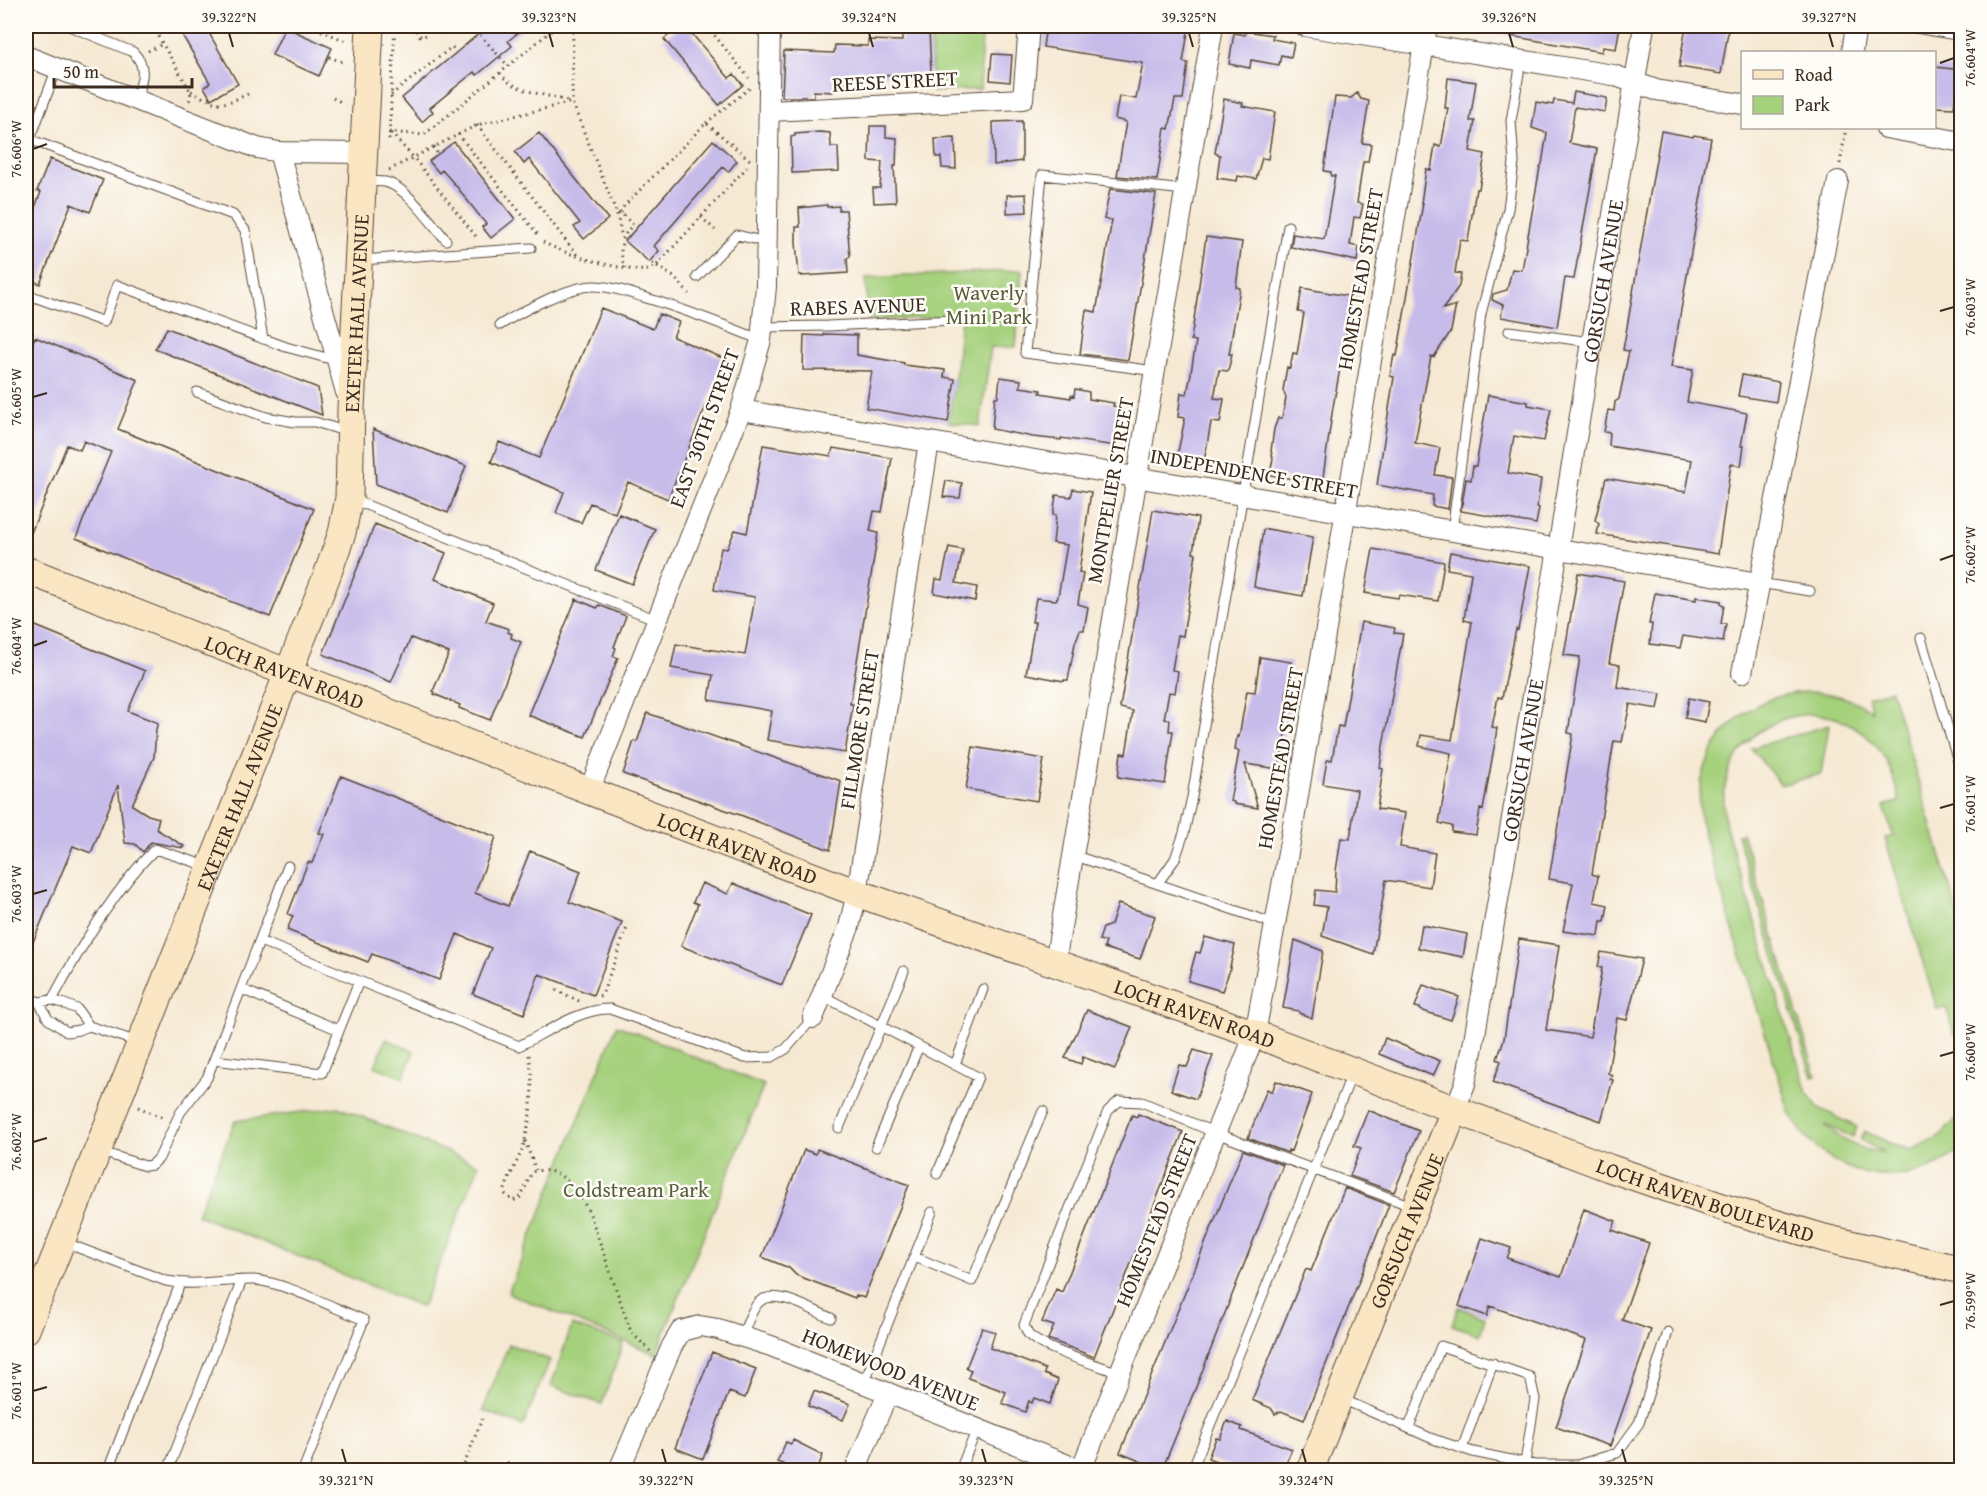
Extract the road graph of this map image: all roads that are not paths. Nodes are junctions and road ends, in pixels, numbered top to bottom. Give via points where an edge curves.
1 (69, 26) edge
2 (370, 26) edge
3 (1029, 26) edge
4 (1213, 26) edge
5 (1305, 26) edge
6 (1427, 26) edge
7 (1644, 26) edge
8 (1856, 26) edge
9 (1904, 26) edge
10 (764, 28) edge
11 (1962, 36) edge
12 (1424, 45) junction
13 (1852, 51) edge
14 (26, 56) edge
15 (1521, 61) junction
16 (57, 68) junction
17 (1633, 83) junction
18 (136, 99) junction
19 (1741, 104) edge
20 (769, 111) junction
21 (1892, 129) edge
22 (28, 138) edge
23 (1962, 141) edge
24 (26, 150) edge
25 (279, 152) junction
26 (364, 153) junction
27 (375, 176) junction
28 (1838, 181) dead end
29 (1185, 190) junction
30 (1288, 226) dead end
31 (446, 240) dead end
32 (766, 242) junction
33 (531, 248) dead end
34 (359, 260) junction
35 (697, 277) dead end
36 (26, 294) edge
37 (954, 320) dead end
38 (500, 325) dead end
39 (1509, 331) dead end
40 (762, 333) junction
41 (263, 339) junction
42 (1592, 342) junction
43 (338, 361) junction
44 (1155, 371) junction
45 (197, 392) dead end
46 (741, 410) junction
47 (351, 421) junction
48 (928, 442) junction
49 (1137, 477) junction
50 (1242, 495) junction
51 (349, 498) junction
52 (1345, 513) junction
53 (1452, 531) junction
54 (1558, 549) junction
55 (26, 570) edge
56 (1759, 583) junction
57 (1810, 591) dead end
58 (657, 620) junction
59 (1921, 638) dead end
60 (1742, 673) dead end
61 (287, 674) junction
62 (1959, 755) edge
63 (1962, 775) edge
64 (589, 791) junction
65 (1073, 855) junction
66 (288, 866) dead end
67 (210, 867) junction
68 (1158, 883) junction
69 (857, 892) junction
70 (1276, 924) junction
71 (260, 940) junction
72 (1055, 963) junction
73 (904, 971) dead end
74 (359, 981) junction
75 (983, 988) dead end
76 (241, 989) junction
77 (26, 996) edge
78 (823, 996) junction
79 (52, 1000) junction
80 (39, 1002) junction
81 (813, 1018) joint
82 (89, 1026) junction
83 (880, 1026) junction
84 (339, 1030) junction
85 (1255, 1034) junction
86 (140, 1043) junction
87 (919, 1046) junction
88 (214, 1060) junction
89 (955, 1065) junction
90 (1353, 1072) junction
91 (1043, 1111) dead end
92 (1454, 1111) junction
93 (838, 1128) dead end
94 (1216, 1133) junction
95 (876, 1147) dead end
96 (97, 1150) junction
97 (1314, 1170) junction
98 (937, 1174) dead end
99 (1416, 1207) junction
100 (932, 1212) dead end
101 (61, 1241) junction
102 (915, 1257) junction
103 (1962, 1270) edge
104 (242, 1280) junction
105 (180, 1284) junction
106 (831, 1318) dead end
107 (26, 1330) edge
108 (1668, 1332) dead end
109 (742, 1336) junction
110 (1493, 1363) junction
111 (1120, 1373) junction
112 (864, 1383) junction
113 (888, 1393) junction
114 (1340, 1398) junction
115 (1409, 1427) junction
116 (977, 1429) junction
117 (1462, 1449) junction
118 (1525, 1463) junction
119 (108, 1470) edge
120 (168, 1470) edge
121 (303, 1470) edge
122 (619, 1470) edge
123 (855, 1470) edge
124 (960, 1470) edge
125 (1080, 1470) edge
126 (1192, 1470) edge
127 (1311, 1470) edge

1 - 18 lane via 139,58 143,76
2 - 26 main road, EXETER HALL AVENUE
3 - 20 street, REESE STREET via 1023,99
4 - 29 street, MONTPELIER STREET
5 - 12 street
6 - 12 street, HOMESTEAD STREET
7 - 17 street, GORSUCH AVENUE
8 - 13 street
9 - 11 lane
10 - 20 street, EAST 30TH STREET
12 - 15 street
12 - 52 street, HOMESTEAD STREET
14 - 16 street
15 - 17 street via 1613,75
15 - 53 lane via 1512,121 1514,162 1508,209 1482,314
16 - 18 street
16 - 22 lane
17 - 19 street
17 - 42 street, GORSUCH AVENUE
18 - 25 street via 257,148
20 - 32 street, EAST 30TH STREET
21 - 23 street
22 - 24 lane
22 - 41 lane via 233,215 245,230
25 - 26 street
25 - 43 street
26 - 27 main road, EXETER HALL AVENUE
27 - 31 lane via 410,199
27 - 34 main road, EXETER HALL AVENUE
28 - 56 street
29 - 44 street, MONTPELIER STREET
29 - 44 lane via 1042,175 1025,353
30 - 50 lane
32 - 35 lane via 737,235
32 - 40 street, EAST 30TH STREET
33 - 34 lane
34 - 47 main road, EXETER HALL AVENUE
36 - 41 lane via 104,322 117,285
37 - 40 lane, RABES AVENUE
38 - 40 lane via 525,309 592,286 621,290
39 - 42 lane
40 - 46 street, EAST 30TH STREET
41 - 43 lane
42 - 54 street, GORSUCH AVENUE
43 - 47 street
44 - 49 street, MONTPELIER STREET
45 - 47 lane via 266,417 295,422
46 - 48 street, INDEPENDENCE STREET
46 - 58 street, EAST 30TH STREET
47 - 51 main road, EXETER HALL AVENUE
48 - 49 street, INDEPENDENCE STREET
48 - 69 street, FILLMORE STREET
49 - 50 street, INDEPENDENCE STREET
49 - 65 street, MONTPELIER STREET
50 - 52 street, INDEPENDENCE STREET
50 - 68 lane via 1184,833 1175,859
51 - 58 lane
51 - 61 main road, EXETER HALL AVENUE via 342,533
52 - 53 street, INDEPENDENCE STREET
52 - 70 street, HOMESTEAD STREET
53 - 54 street, INDEPENDENCE STREET
54 - 56 street, INDEPENDENCE STREET
54 - 92 street, GORSUCH AVENUE via 1473,1046
55 - 61 main road, LOCH RAVEN ROAD
56 - 57 lane
56 - 60 street
58 - 64 street, EAST 30TH STREET
59 - 62 lane
61 - 64 main road, LOCH RAVEN ROAD
61 - 67 main road, EXETER HALL AVENUE
62 - 63 lane
64 - 69 main road, LOCH RAVEN ROAD
65 - 68 lane
65 - 72 street, MONTPELIER STREET
66 - 71 lane
67 - 79 lane via 155,849 137,867 106,912
67 - 86 main road, EXETER HALL AVENUE
68 - 70 lane
69 - 72 main road, LOCH RAVEN ROAD
69 - 78 street, FILLMORE STREET via 849,927
70 - 85 street, HOMESTEAD STREET
71 - 74 lane
71 - 76 lane
72 - 85 main road, LOCH RAVEN ROAD
73 - 83 lane
74 - 81 lane via 519,1046 588,1012 610,1009 745,1058 758,1059 786,1049
74 - 84 lane
75 - 89 lane
76 - 84 lane
76 - 88 lane
77 - 80 lane
78 - 81 street, FILLMORE STREET
78 - 83 lane
79 - 80 lane
79 - 82 lane via 77,1009
80 - 82 lane via 48,1019 67,1032
82 - 86 lane
83 - 87 lane
83 - 93 lane
84 - 88 lane via 322,1073
85 - 90 main road, LOCH RAVEN ROAD
85 - 94 street, HOMESTEAD STREET
86 - 96 main road, EXETER HALL AVENUE
87 - 89 lane
87 - 95 lane
88 - 96 lane via 207,1078 180,1113 152,1165
89 - 98 lane via 978,1077
90 - 92 main road, LOCH RAVEN ROAD
90 - 97 lane
91 - 102 lane via 972,1281
92 - 99 main road, GORSUCH AVENUE
92 - 103 main road, LOCH RAVEN BOULEVARD via 1728,1209 1856,1246
94 - 97 lane
94 - 111 street, HOMESTEAD STREET
94 - 111 lane via 1142,1102 1119,1101 1108,1111 1024,1325 1031,1337 1048,1346
96 - 101 main road, EXETER HALL AVENUE
97 - 99 lane
97 - 126 lane
99 - 114 main road, GORSUCH AVENUE
100 - 102 lane
101 - 105 lane
101 - 107 main road, EXETER HALL AVENUE
102 - 112 lane
104 - 105 lane
104 - 120 lane
104 - 121 lane via 271,1282 363,1320
105 - 119 lane
106 - 109 lane via 779,1296 767,1297 758,1303
108 - 118 lane via 1639,1423 1617,1453 1577,1465
109 - 112 street, HOMEWOOD AVENUE
109 - 122 street, HOMEWOOD AVENUE via 700,1326 681,1331
110 - 115 lane via 1441,1346
110 - 117 lane
110 - 118 lane via 1530,1377 1535,1399
111 - 125 street, HOMESTEAD STREET
112 - 113 street, HOMEWOOD AVENUE
113 - 116 street, HOMEWOOD AVENUE
113 - 123 street
114 - 115 lane
114 - 127 main road, GORSUCH AVENUE
115 - 117 lane
116 - 124 lane
116 - 125 street, HOMEWOOD AVENUE
117 - 118 lane

